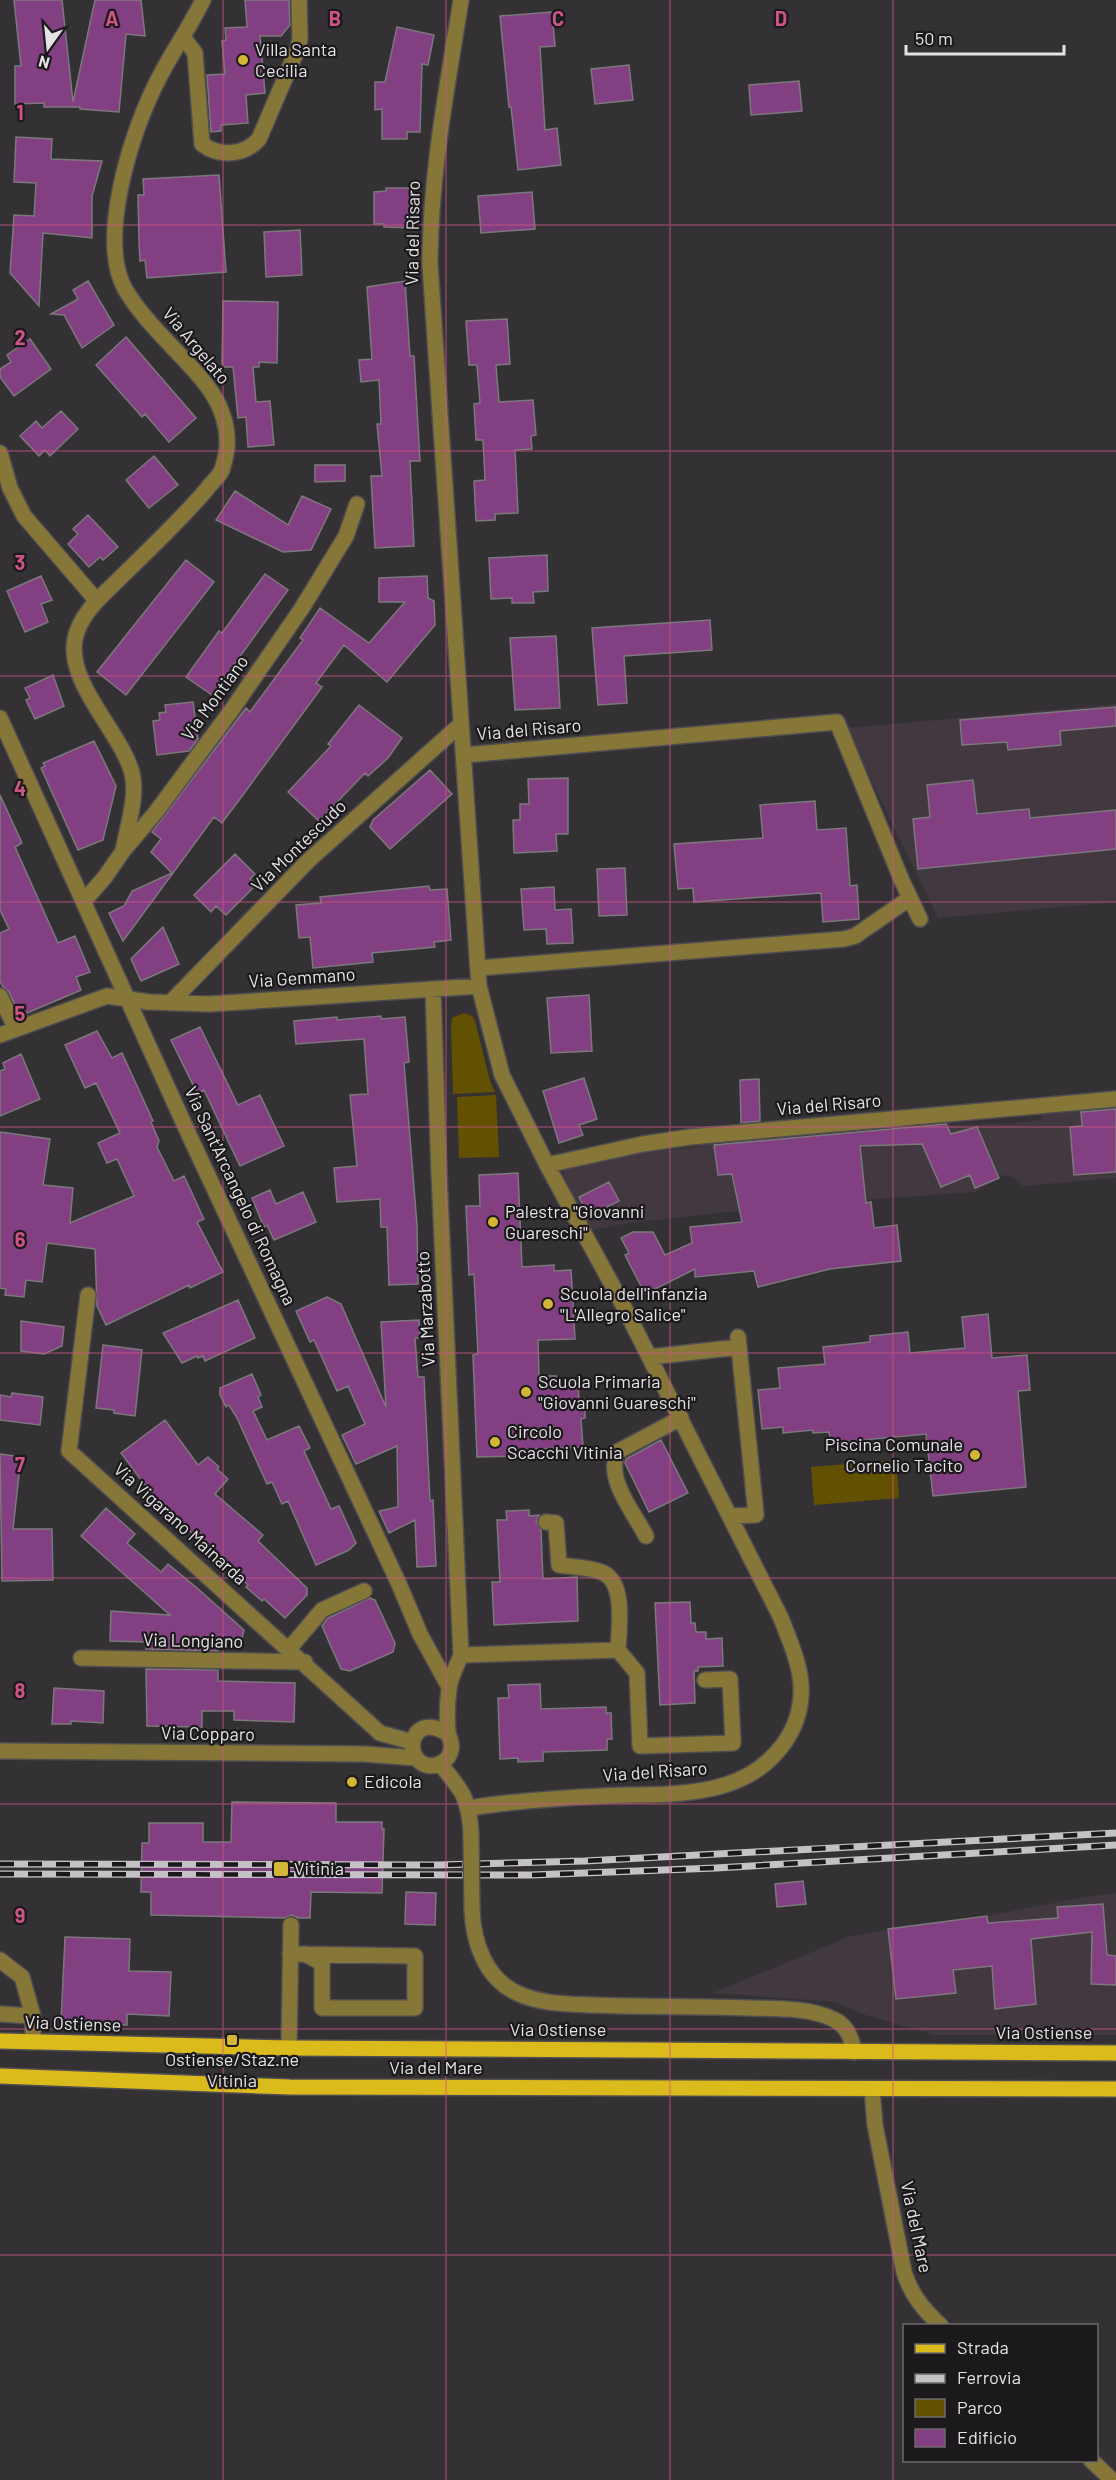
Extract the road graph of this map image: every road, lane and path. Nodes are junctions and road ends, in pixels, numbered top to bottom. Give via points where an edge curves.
1 (203, 0) edge
2 (299, 0) edge
3 (461, 0) edge
4 (183, 37) junction
5 (0, 453) edge
6 (357, 504) dead end
7 (97, 601) junction
8 (0, 718) edge
9 (461, 724) junction
10 (464, 755) junction
11 (123, 851) junction
12 (910, 898) junction
13 (84, 901) junction
14 (920, 919) dead end
15 (478, 968) junction
16 (479, 986) junction
17 (433, 989) junction
18 (0, 996) edge
19 (128, 999) junction
20 (170, 1003) junction
21 (16, 1029) junction
22 (0, 1035) edge
23 (1116, 1099) edge
24 (547, 1165) junction
25 (87, 1295) dead end
26 (650, 1357) junction
27 (681, 1418) junction
28 (730, 1516) junction
29 (546, 1522) dead end
30 (646, 1536) dead end
31 (364, 1591) dead end
32 (289, 1649) junction
33 (618, 1650) junction
34 (461, 1655) junction
35 (81, 1658) dead end
36 (305, 1662) junction
37 (705, 1680) dead end
38 (448, 1687) junction
39 (380, 1733) junction
40 (448, 1734) junction
41 (412, 1742) junction
42 (0, 1750) edge
43 (375, 1755) junction
44 (416, 1758) junction
45 (440, 1764) junction
46 (470, 1808) junction
47 (291, 1925) dead end
48 (298, 1954) junction
49 (0, 1960) edge
50 (0, 2014) edge
51 (33, 2016) junction
52 (0, 2041) edge
53 (33, 2042) junction
54 (289, 2048) junction
55 (854, 2052) junction
56 (1116, 2053) edge
57 (0, 2076) edge
58 (872, 2089) junction
59 (1116, 2089) edge
60 (940, 2324) edge
61 (1093, 2462) edge
62 (1112, 2480) edge

1 - 4 street, Via Argelato
2 - 4 street via 298,48 260,139 241,152 212,152 201,144 195,53
3 - 9 street, Via del Risaro via 430,220 430,265 451,468
4 - 7 street, Via Argelato via 153,89 126,165 117,212 115,261 125,288 142,313 217,399 226,421 227,447 221,472 193,506
5 - 7 street via 10,488 24,516
6 - 11 street, Via Montiano via 346,536 302,608 225,720
7 - 11 street, Via Argelato via 80,624 74,656 90,696 132,774 134,791
8 - 13 street, Via Sant'Arcangelo di Romagna
9 - 10 street, Via del Risaro
9 - 20 street, Via Montescudo via 309,860
10 - 12 street, Via del Risaro via 837,722
10 - 15 street, Via del Risaro
11 - 13 street, Via Montiano
12 - 14 street, Via del Risaro
12 - 15 street via 855,936 844,939
13 - 19 street, Via Sant'Arcangelo di Romagna
15 - 16 street, Via del Risaro
16 - 17 street, Via Gemmano
16 - 24 street, Via del Risaro via 502,1075
17 - 20 street, Via Gemmano via 210,1004
17 - 34 street, Via Marzabotto
18 - 21 street
19 - 20 street, Via Gemmano
19 - 21 street, Via Gemmano via 107,996
19 - 38 street, Via Sant'Arcangelo di Romagna via 420,1634
21 - 22 street, Via Gemmano
23 - 24 street, Via del Risaro via 690,1137
24 - 26 street, Via del Risaro
25 - 32 street, Via Vigarano Mainarda via 69,1450
26 - 27 street, Via del Risaro via 665,1373
26 - 28 street via 739,1342 756,1515
27 - 28 street, Via del Risaro
27 - 30 street via 617,1452 613,1463 615,1477
28 - 46 street, Via del Risaro via 781,1618 798,1666 801,1702 784,1745 748,1775 715,1787 528,1800
29 - 33 street via 556,1523 559,1565 601,1572 618,1587
31 - 32 street via 322,1610
32 - 36 street, Via Vigarano Mainarda
33 - 34 street
33 - 37 street via 637,1673 640,1746 733,1743 730,1679
34 - 38 street
35 - 36 street, Via Longiano
36 - 39 street, Via Vigarano Mainarda
38 - 40 street
39 - 41 street, Via Vigarano Mainarda
39 - 43 street
40 - 41 street via 437,1727 424,1727
40 - 45 street via 451,1751
41 - 44 street
42 - 43 street, Via Copparo
43 - 44 street, Via Copparo
44 - 45 street via 425,1765
45 - 46 street
46 - 55 street, bridge via 474,1933 486,1964 506,1987 527,1997 564,2004 796,2011 839,2023 852,2040
47 - 48 street
48 - 48 street via 322,1963 322,2008 415,2008 415,1956
48 - 54 street
49 - 51 street via 22,1977
50 - 51 street
51 - 53 street
52 - 53 main road, Via Ostiense
53 - 54 main road, Via Ostiense
54 - 55 main road, Via Ostiense
55 - 56 main road, Via Ostiense
57 - 58 main road, Via del Mare via 279,2087
58 - 59 main road, Via del Mare
58 - 60 street, Via del Mare via 880,2151 907,2281 922,2307
61 - 62 street

